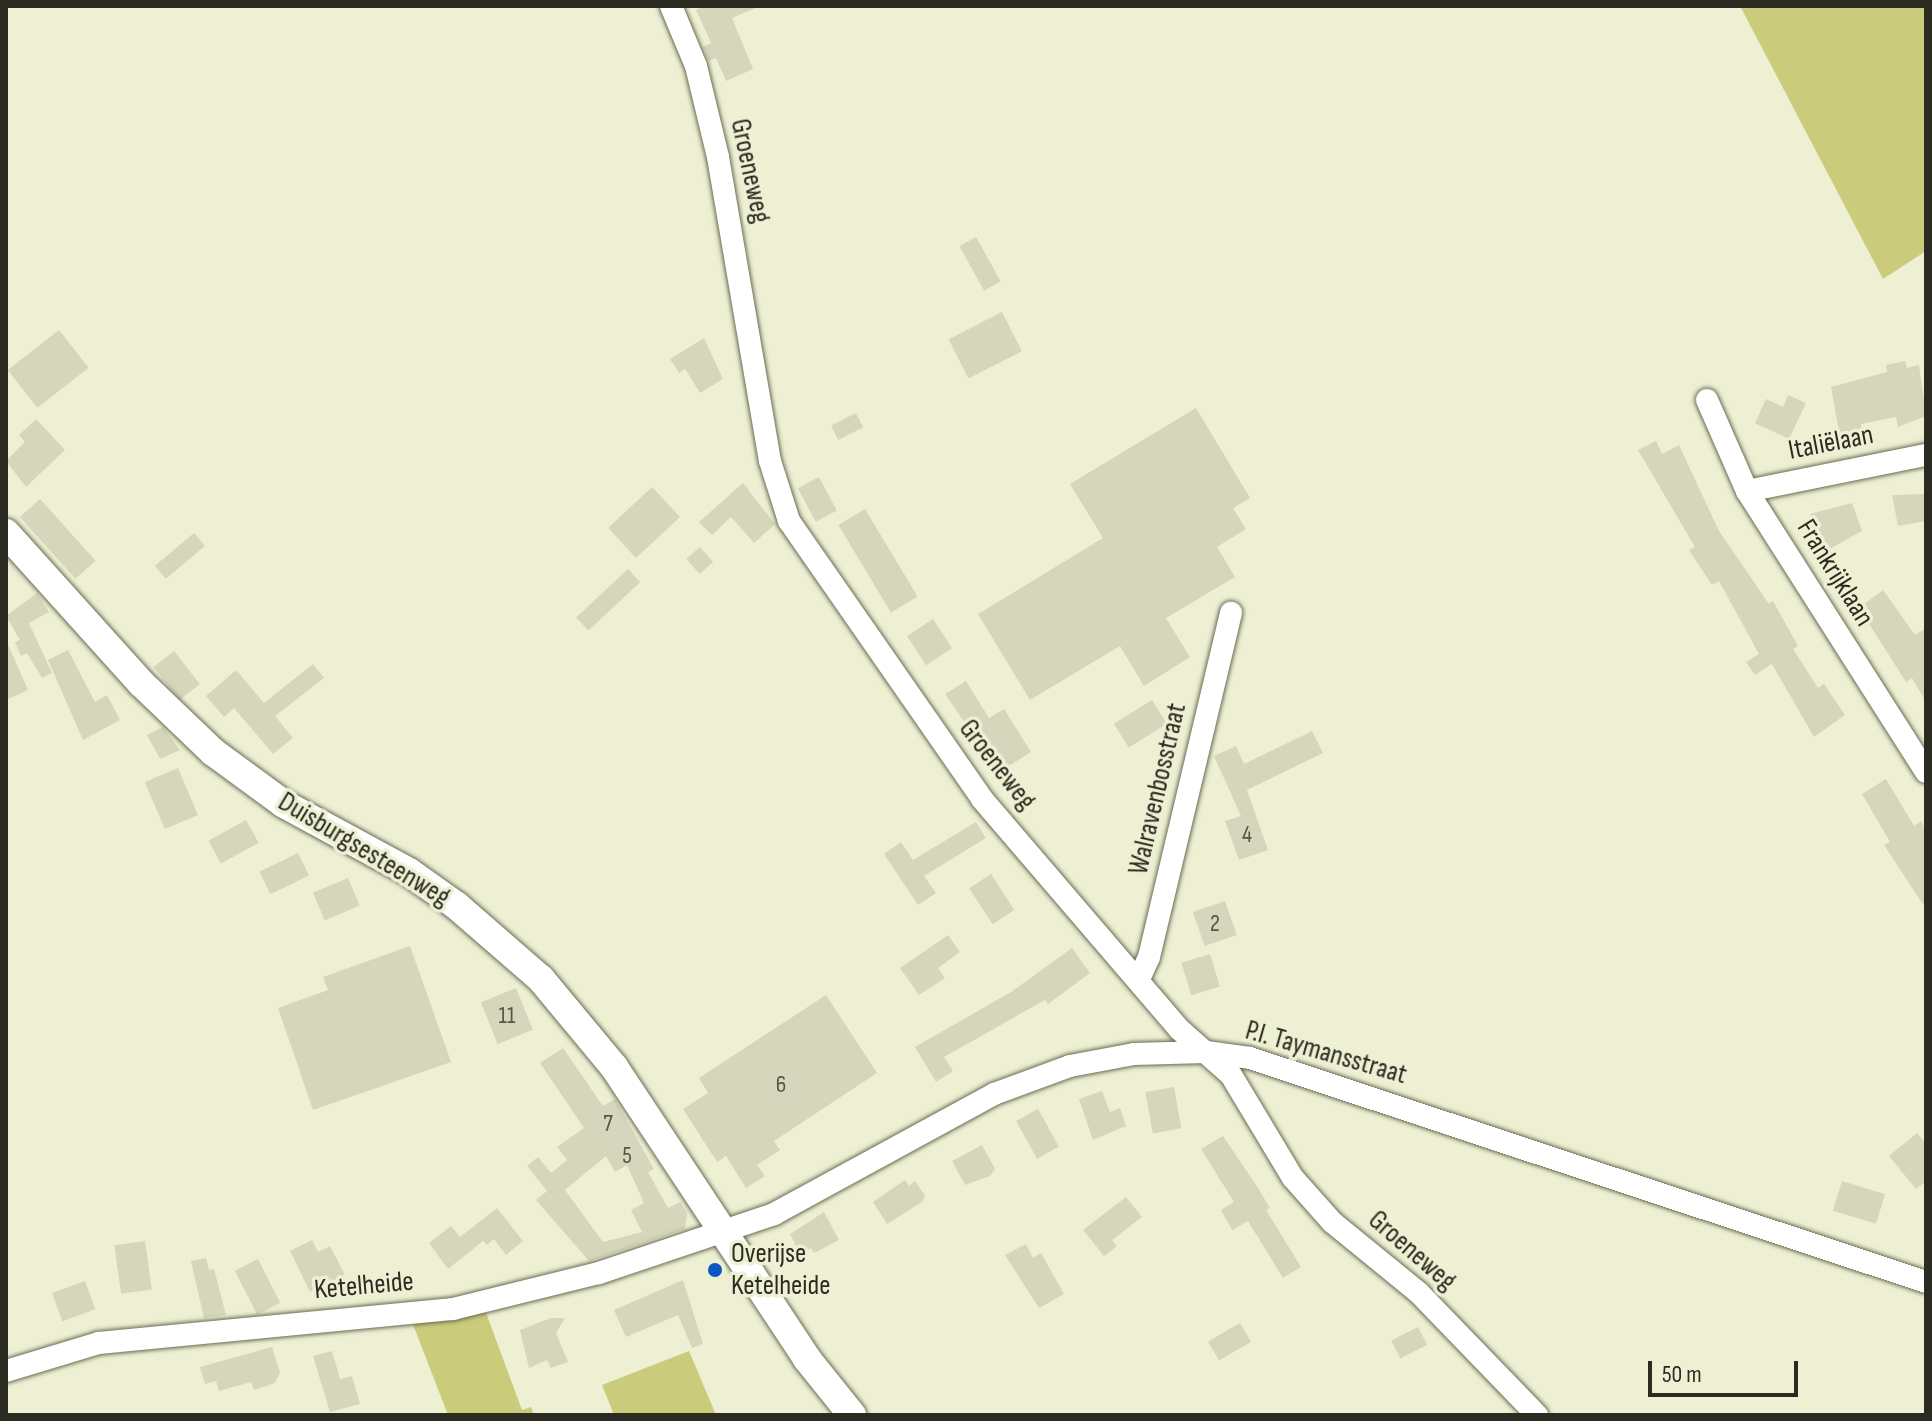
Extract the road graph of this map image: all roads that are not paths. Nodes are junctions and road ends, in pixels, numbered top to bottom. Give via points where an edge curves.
1 (671, 6) edge
2 (1707, 400) dead end
3 (1926, 455) edge
4 (1747, 491) junction
5 (6, 533) edge
6 (1231, 613) dead end
7 (1926, 772) edge
8 (1140, 977) junction
9 (1206, 1052) junction
10 (721, 1232) junction
11 (1926, 1282) edge
12 (6, 1371) edge
13 (852, 1415) edge
14 (1537, 1415) edge

1 - 8 street, Groeneweg via 696,66 718,157 770,461 789,521 982,799
2 - 4 street, Frankrijklaan
3 - 4 street, Italiëlaan
4 - 7 street, Frankrijklaan
5 - 10 street, Duisburgsesteenweg via 141,683 213,752 284,804 409,872 510,949 614,1067
6 - 8 street, Walravenbosstraat
8 - 9 street, Groeneweg via 1179,1029
9 - 10 street, P.I. Taymansstraat via 1134,1054 1045,1075 994,1094 774,1214
9 - 11 street, P.I. Taymansstraat via 1265,1063
9 - 14 street, Groeneweg via 1231,1075 1293,1178 1332,1222 1419,1293
10 - 12 street, Ketelheide via 599,1273 453,1309 99,1343
10 - 13 street, Duisburgsesteenweg

